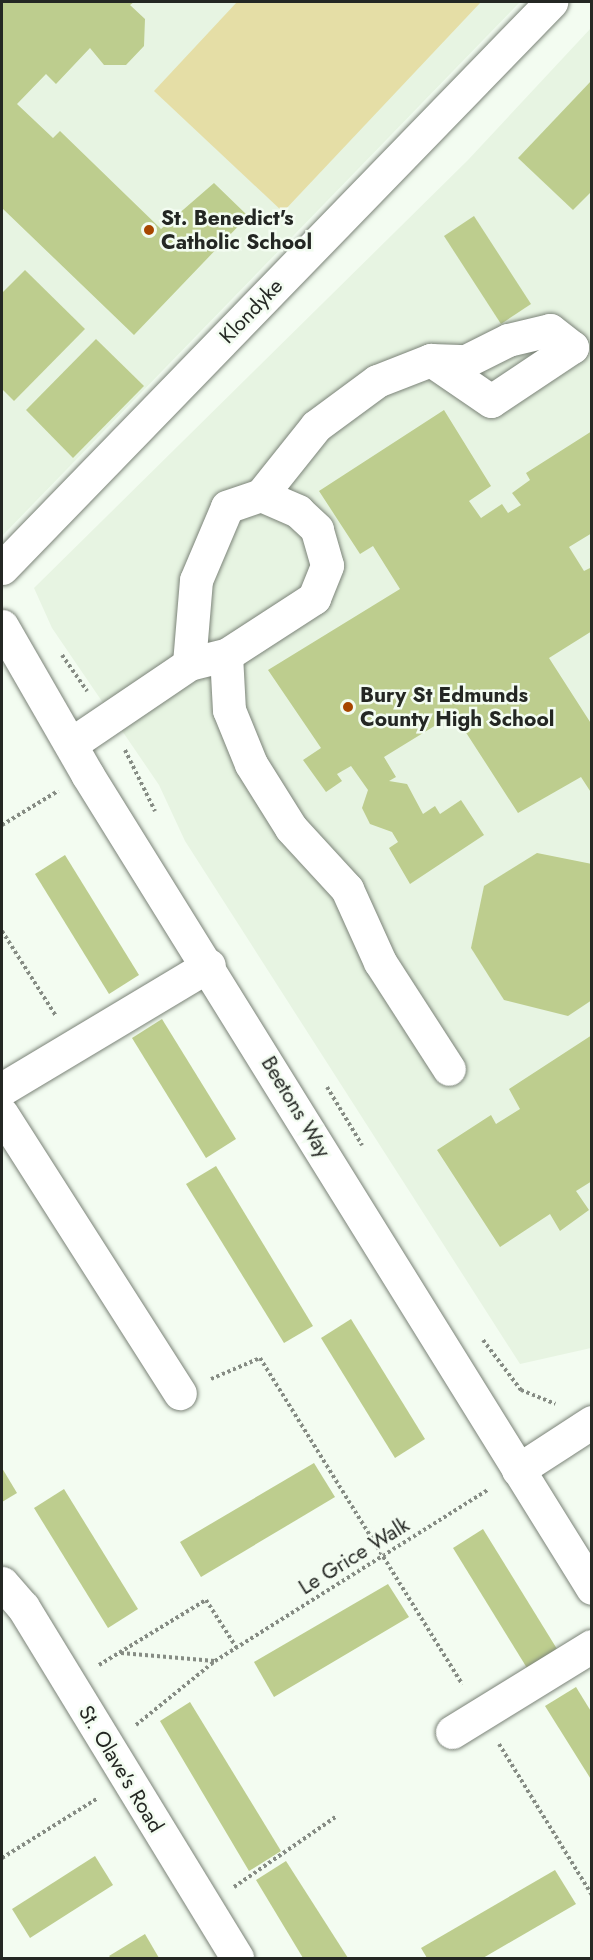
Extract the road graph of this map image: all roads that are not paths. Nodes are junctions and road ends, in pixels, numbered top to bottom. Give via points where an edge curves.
1 (551, 2) edge
2 (431, 360) dead end
3 (261, 495) junction
4 (2, 568) edge
5 (2, 626) edge
6 (226, 655) junction
7 (189, 664) junction
8 (71, 744) junction
9 (209, 965) junction
10 (449, 1069) dead end
11 (2, 1089) edge
12 (2, 1114) edge
13 (180, 1393) road end
14 (591, 1422) edge
15 (518, 1470) junction
16 (2, 1583) edge
17 (591, 1588) edge
18 (591, 1646) edge
19 (452, 1732) dead end
20 (237, 1959) edge

1 - 4 street, Klondyke
2 - 3 street via 377,381 316,426
3 - 6 street via 298,512 317,529 327,565 314,598
3 - 7 street via 227,507 213,534 196,580
5 - 8 street, Beetons Way
6 - 7 street
6 - 10 street via 229,711 251,764 291,828 347,890 380,962
7 - 8 street
8 - 9 street, Beetons Way
9 - 11 street
9 - 15 street, Beetons Way
12 - 13 street
14 - 15 street
15 - 17 street, Beetons Way
16 - 20 street, St. Olave's Road via 23,1607
18 - 19 street

